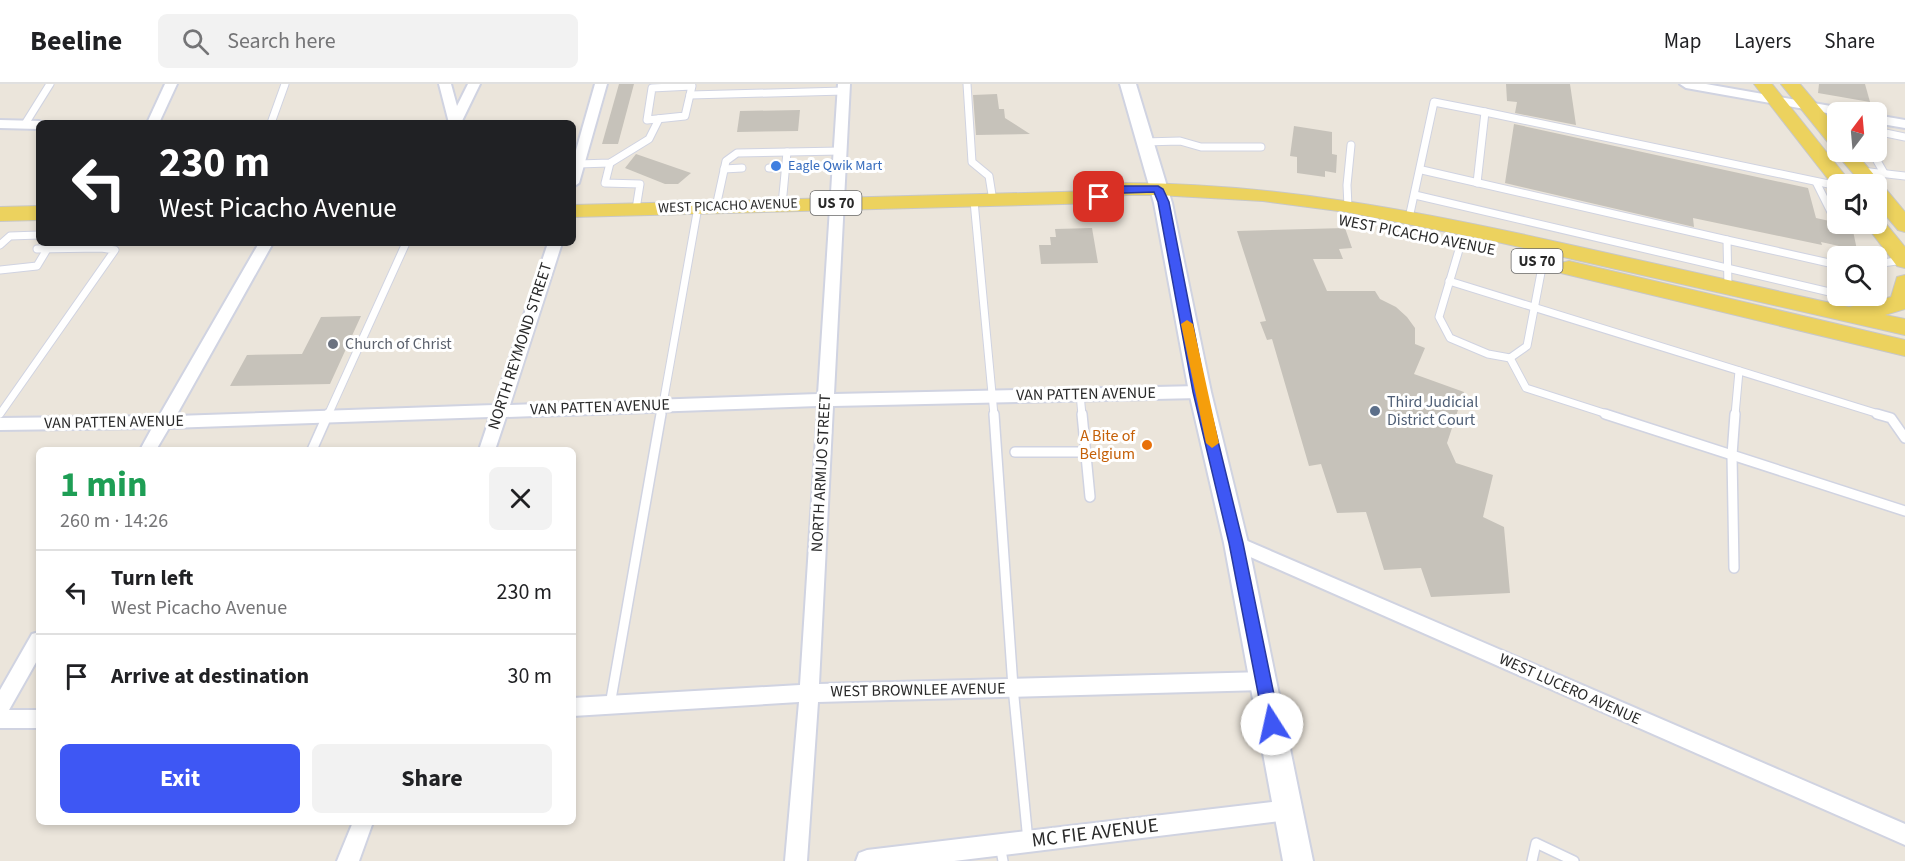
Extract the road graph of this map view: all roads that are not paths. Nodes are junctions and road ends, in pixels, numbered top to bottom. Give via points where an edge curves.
1 (50, 84) edge
2 (171, 84) edge
3 (285, 84) edge
4 (444, 84) edge
5 (474, 84) edge
6 (601, 84) edge
7 (967, 84) edge
8 (1128, 84) edge
9 (1686, 84) edge
10 (1763, 84) edge
11 (1791, 84) edge
12 (844, 88) edge
13 (690, 95) junction
14 (1775, 100) junction
15 (1802, 105) junction
16 (1827, 109) edge
17 (1485, 112) junction
18 (659, 119) junction
19 (154, 120) edge
20 (272, 120) edge
21 (454, 120) edge
22 (456, 120) edge
23 (1887, 121) edge
24 (0, 124) edge
25 (26, 124) junction
26 (1905, 124) edge
27 (36, 125) edge
28 (1827, 131) edge
29 (1887, 134) edge
30 (1905, 137) edge
31 (1144, 142) junction
32 (1351, 145) dead end
33 (1261, 147) dead end
34 (841, 151) junction
35 (787, 152) junction
36 (1855, 162) edge
37 (610, 163) junction
38 (578, 164) junction
39 (742, 168) dead end
40 (769, 168) dead end
41 (786, 168) junction
42 (724, 169) junction
43 (1422, 170) junction
44 (576, 172) edge
45 (1834, 174) edge
46 (1868, 174) edge
47 (1905, 176) edge
48 (1887, 178) edge
49 (1816, 182) junction
50 (1477, 183) junction
51 (1827, 184) edge
52 (1415, 195) junction
53 (1161, 196) junction
54 (1887, 199) edge
55 (983, 201) junction
56 (837, 203) junction
57 (1827, 204) edge
58 (782, 205) junction
59 (707, 207) junction
60 (1348, 207) junction
61 (636, 209) junction
62 (576, 211) edge
63 (36, 213) edge
64 (3, 215) edge
65 (1409, 218) junction
66 (1905, 225) edge
67 (36, 234) edge
68 (1882, 234) edge
69 (1727, 240) junction
70 (1461, 243) junction
71 (49, 246) edge
72 (105, 246) edge
73 (264, 246) edge
74 (405, 246) edge
75 (554, 246) edge
76 (37, 249) dead end
77 (1, 250) edge
78 (1543, 262) junction
79 (1827, 263) edge
80 (1887, 265) edge
81 (1905, 267) edge
82 (0, 270) edge
83 (1727, 278) junction
84 (1449, 281) junction
85 (1827, 292) edge
86 (1533, 307) junction
87 (1819, 308) junction
88 (1905, 327) edge
89 (1905, 348) edge
90 (1510, 358) junction
91 (1739, 371) junction
92 (1200, 392) junction
93 (1080, 394) junction
94 (993, 396) junction
95 (825, 400) junction
96 (662, 405) junction
97 (499, 411) junction
98 (0, 414) edge
99 (327, 416) junction
100 (164, 422) junction
101 (0, 424) edge
102 (1905, 438) edge
103 (150, 447) edge
104 (313, 447) edge
105 (487, 447) edge
106 (1015, 452) dead end
107 (1086, 452) junction
108 (1732, 455) junction
109 (1090, 497) dead end
110 (1905, 511) edge
111 (1236, 543) junction
112 (1734, 568) dead end
113 (36, 645) edge
114 (1264, 681) junction
115 (1013, 687) junction
116 (809, 693) junction
117 (610, 705) junction
118 (1, 707) edge
119 (576, 707) edge
120 (36, 718) edge
121 (1288, 810) junction
122 (362, 825) edge
123 (1905, 835) edge
124 (1029, 841) junction
125 (1002, 853) edge
126 (348, 861) edge
127 (796, 861) edge
128 (867, 861) edge
129 (1298, 861) edge
130 (1532, 861) edge
131 (1574, 861) edge

1 - 25 lane
2 - 19 street
3 - 20 lane
4 - 21 street
5 - 22 street
6 - 38 street
7 - 55 lane via 972,162 988,176
8 - 31 main road
9 - 14 street
10 - 14 main road
11 - 15 main road
12 - 13 lane
12 - 34 street, NORTH ARMIJO STREET
13 - 18 lane via 685,117
13 - 18 lane via 692,86 652,88 647,120
14 - 15 street
14 - 45 main road
15 - 16 street
15 - 28 main road
17 - 43 lane via 1434,102
17 - 49 lane
17 - 50 lane
18 - 37 lane via 649,139
23 - 26 street
24 - 25 street
25 - 27 street
29 - 30 lane
31 - 33 lane
31 - 53 main road
32 - 60 lane
34 - 35 lane
34 - 56 street, NORTH ARMIJO STREET
35 - 41 lane
35 - 42 lane via 736,153
36 - 46 main road
37 - 38 lane
37 - 61 lane via 605,183 640,184
38 - 44 street
39 - 42 lane
40 - 41 lane
41 - 58 lane
42 - 59 lane
43 - 50 lane
43 - 52 lane
47 - 48 lane
49 - 51 lane
49 - 57 lane
50 - 69 lane
52 - 65 lane
52 - 83 lane
53 - 55 main road, WEST PICACHO AVENUE / US 70 via 1122,204 1099,197
53 - 60 main road, WEST PICACHO AVENUE / US 70 via 1263,195
53 - 70 main road, WEST PICACHO AVENUE / US 70 via 1328,217
53 - 92 main road
54 - 66 main road
55 - 56 main road, WEST PICACHO AVENUE / US 70
55 - 94 lane
56 - 58 main road, WEST PICACHO AVENUE / US 70
56 - 95 street, NORTH ARMIJO STREET
58 - 59 main road, WEST PICACHO AVENUE / US 70
59 - 61 main road, WEST PICACHO AVENUE / US 70
59 - 96 lane
60 - 65 main road, WEST PICACHO AVENUE / US 70
61 - 62 main road, WEST PICACHO AVENUE / US 70
63 - 64 main road
65 - 83 main road, WEST PICACHO AVENUE / US 70
67 - 77 lane via 10,236
68 - 81 main road
69 - 79 lane
69 - 83 lane
70 - 78 main road, WEST PICACHO AVENUE / US 70
70 - 84 lane
71 - 76 lane
71 - 82 lane via 37,266
72 - 98 lane via 115,250
73 - 100 street
74 - 99 lane
75 - 97 street, NORTH REYMOND STREET
78 - 86 lane
78 - 89 main road, WEST PICACHO AVENUE / US 70
80 - 81 lane
81 - 87 main road via 1901,302 1867,312
83 - 85 lane
83 - 87 main road, WEST PICACHO AVENUE / US 70
84 - 86 lane
84 - 90 lane via 1439,317 1450,338 1488,354
86 - 90 lane via 1527,346
86 - 91 lane
87 - 88 main road, WEST PICACHO AVENUE
90 - 108 lane via 1526,388
91 - 102 lane via 1891,418
91 - 108 lane
92 - 93 street, VAN PATTEN AVENUE
92 - 111 main road
93 - 94 street, VAN PATTEN AVENUE
93 - 107 lane
94 - 95 street, VAN PATTEN AVENUE
94 - 115 lane
95 - 96 street, VAN PATTEN AVENUE
95 - 116 street, NORTH ARMIJO STREET
96 - 97 street, VAN PATTEN AVENUE
96 - 117 lane
97 - 99 street, VAN PATTEN AVENUE
97 - 105 street, NORTH REYMOND STREET
99 - 100 street, VAN PATTEN AVENUE
99 - 104 lane
100 - 101 street, VAN PATTEN AVENUE
100 - 103 street
106 - 107 lane
107 - 109 lane
108 - 110 lane
108 - 112 lane
111 - 114 main road
111 - 123 street, WEST LUCERO AVENUE
113 - 118 street
114 - 115 street, WEST BROWNLEE AVENUE
114 - 121 main road
115 - 116 street, WEST BROWNLEE AVENUE
115 - 124 lane
116 - 117 street, WEST BROWNLEE AVENUE
116 - 127 street, NORTH ARMIJO STREET
117 - 119 street, WEST BROWNLEE AVENUE
118 - 120 street
121 - 124 street, MC FIE AVENUE
121 - 129 main road
122 - 126 street
124 - 125 street, MC FIE AVENUE
125 - 128 street, MC FIE AVENUE
130 - 131 lane via 1536,843

